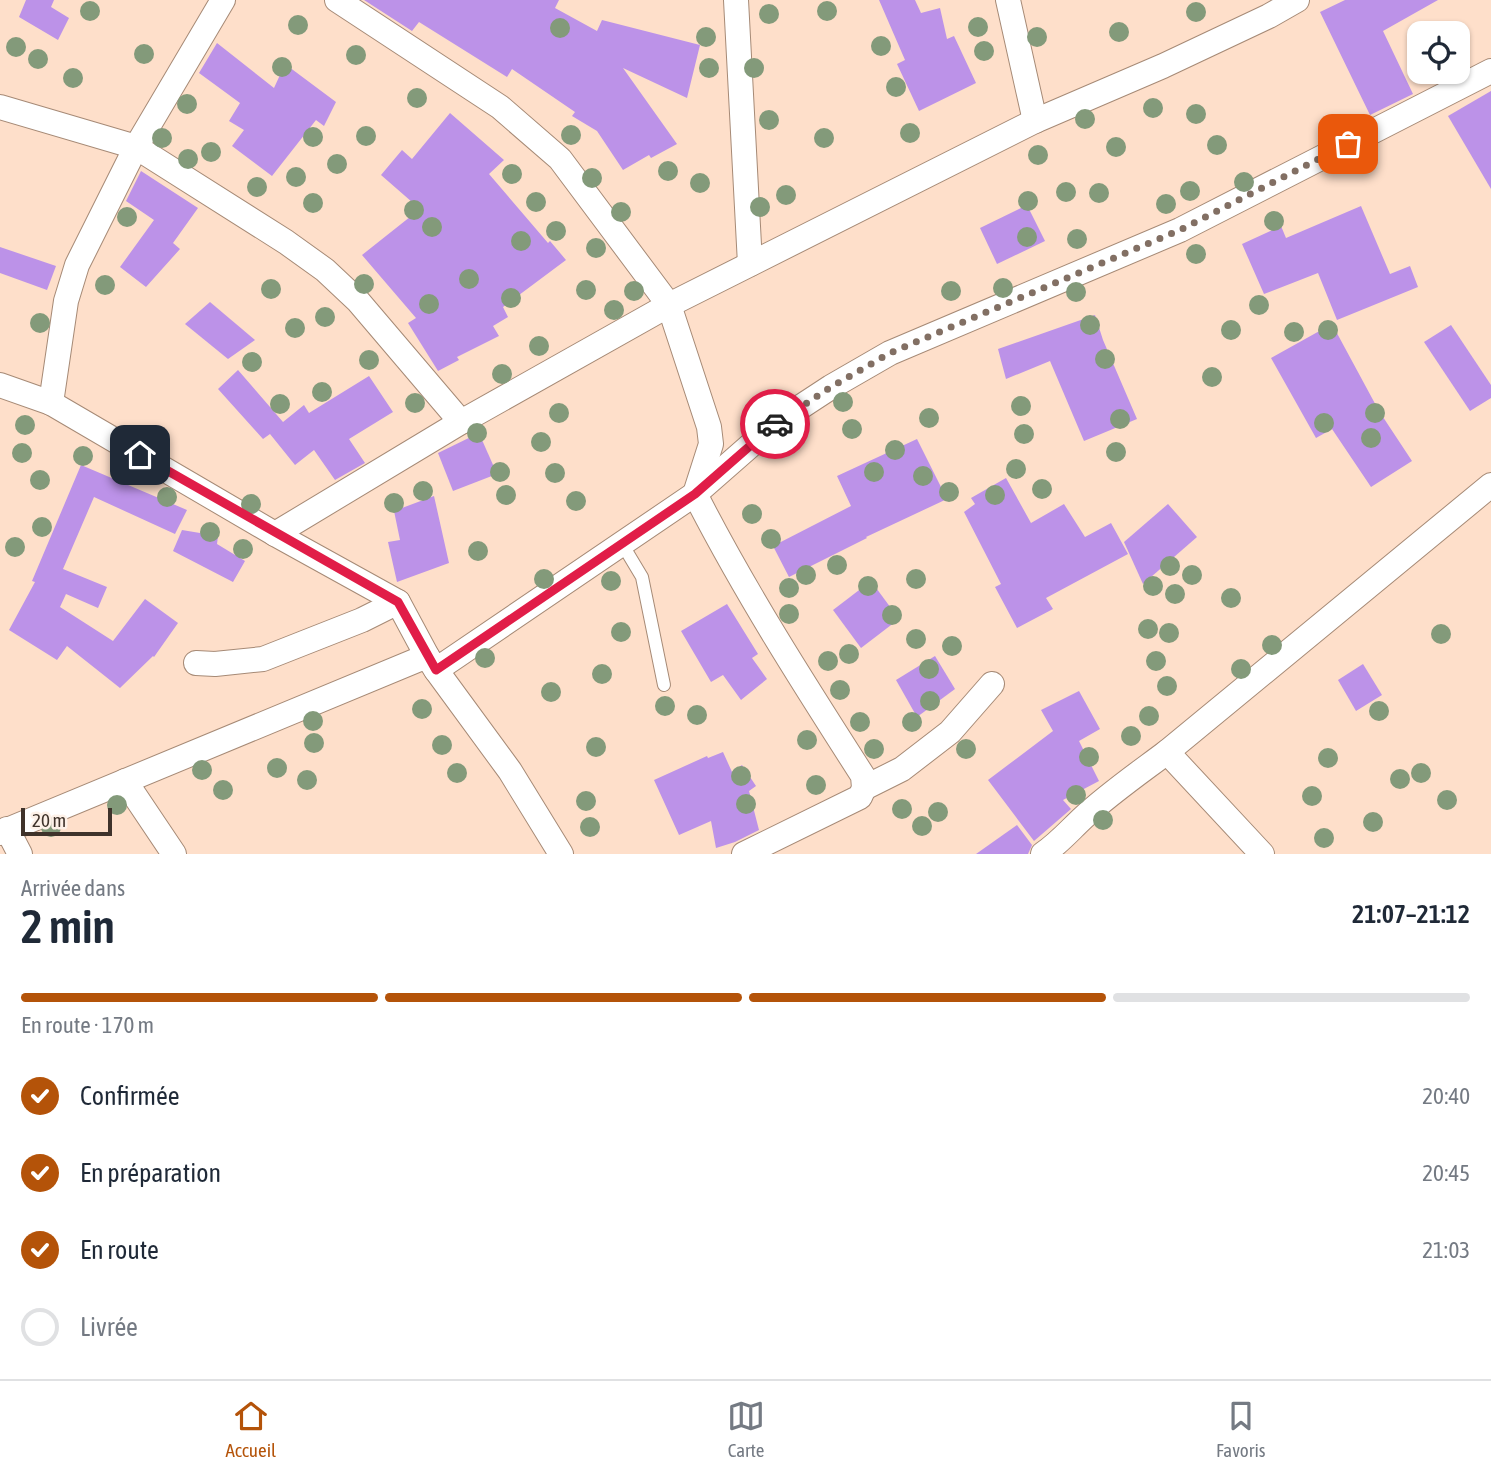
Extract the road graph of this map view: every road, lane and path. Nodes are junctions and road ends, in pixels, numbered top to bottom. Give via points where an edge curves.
1 (223, 0) edge
2 (337, 0) edge
3 (736, 0) edge
4 (1007, 0) edge
5 (1297, 0) edge
6 (1491, 71) edge
7 (0, 107) edge
8 (1035, 121) junction
9 (136, 147) junction
10 (750, 264) junction
11 (668, 305) junction
12 (0, 385) edge
13 (51, 403) junction
14 (461, 422) junction
15 (1491, 485) edge
16 (695, 494) junction
17 (275, 534) junction
18 (621, 542) junction
19 (398, 602) junction
20 (196, 663) dead end
21 (431, 663) junction
22 (992, 684) dead end
23 (664, 685) dead end
24 (1167, 752) junction
25 (125, 780) junction
26 (864, 788) junction
27 (3, 831) edge
28 (20, 854) edge
29 (174, 854) edge
30 (561, 854) edge
31 (744, 854) edge
32 (1043, 854) edge
33 (1262, 854) edge

1 - 9 street
2 - 11 street via 500,107 560,159
3 - 10 street
4 - 8 street
5 - 8 street via 1163,66
6 - 16 street via 1180,230 890,353 776,423
7 - 9 street
8 - 10 street
9 - 13 street via 77,265 65,300
9 - 14 street via 326,270
10 - 11 street
11 - 14 street
11 - 16 street via 709,428 710,444
12 - 13 street
13 - 17 street
14 - 17 street
15 - 24 street
16 - 18 street
16 - 26 street via 786,656 863,776
17 - 19 street
18 - 21 street
18 - 23 lane via 642,577
19 - 20 street via 263,659
19 - 21 street
21 - 25 street
21 - 30 street via 510,771
22 - 26 street via 950,732 902,769
24 - 32 street
24 - 33 street
25 - 27 street
25 - 29 street
26 - 31 street via 860,797
27 - 28 street

